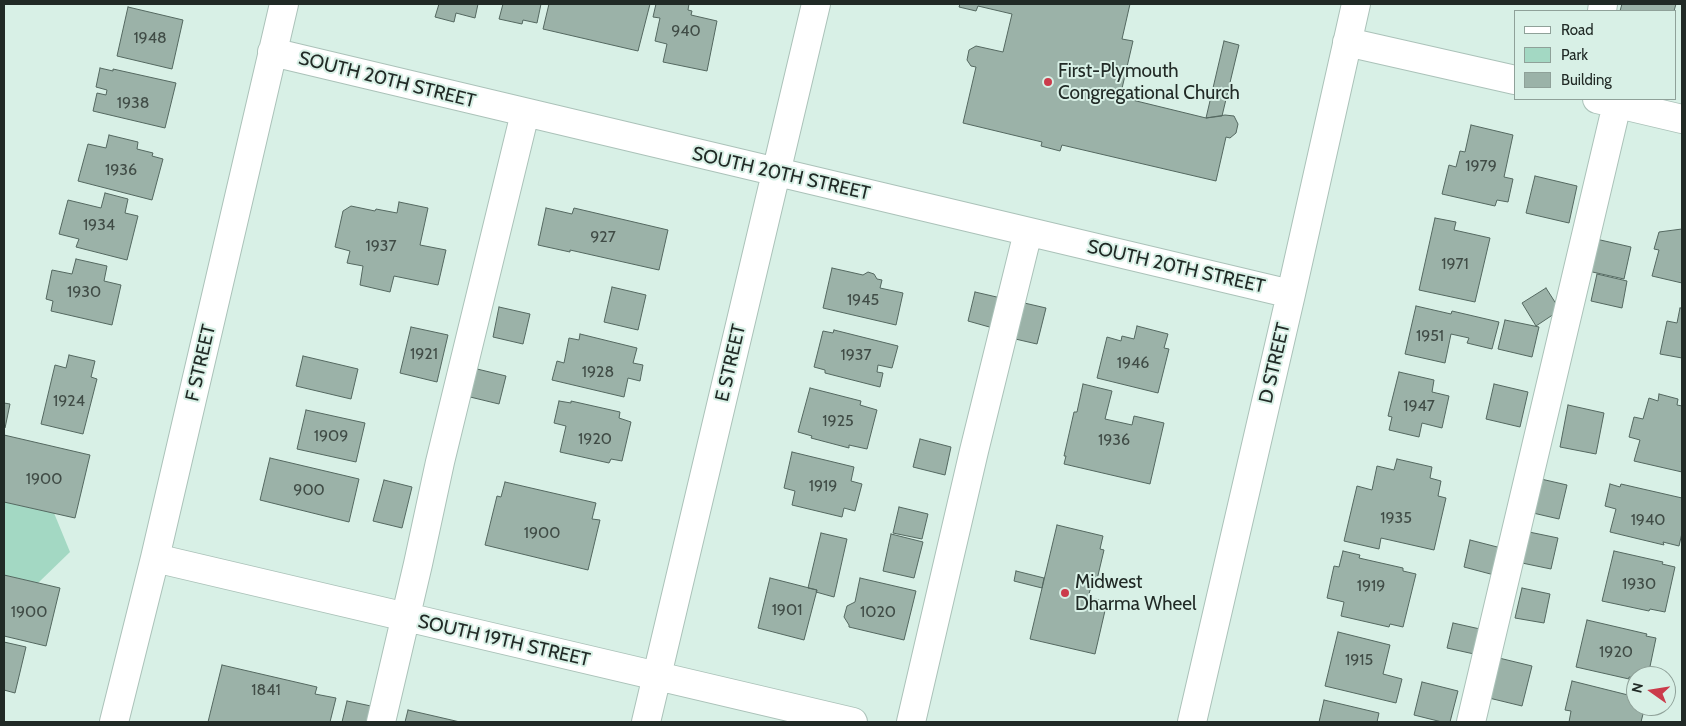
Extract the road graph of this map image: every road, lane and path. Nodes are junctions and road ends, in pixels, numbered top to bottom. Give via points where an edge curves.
1 (284, 4) edge
2 (816, 4) edge
3 (1356, 4) edge
4 (1347, 42) junction
5 (272, 52) junction
6 (1514, 80) edge
7 (1607, 101) edge
8 (525, 113) junction
9 (1682, 119) edge
10 (776, 172) junction
11 (1028, 232) junction
12 (1291, 294) junction
13 (155, 558) junction
14 (406, 618) junction
15 (658, 676) junction
16 (114, 722) edge
17 (381, 722) edge
18 (646, 722) edge
19 (853, 722) edge
20 (911, 722) edge
21 (1192, 722) edge
22 (1470, 722) edge

1 - 5 street, F STREET
2 - 10 street, E STREET
3 - 4 street, D STREET
4 - 6 street
4 - 12 street, D STREET
5 - 8 street, SOUTH 20TH STREET
5 - 13 street, F STREET
7 - 9 street
7 - 22 street
8 - 10 street, SOUTH 20TH STREET
8 - 14 street via 442,452
10 - 11 street, SOUTH 20TH STREET
10 - 15 street, E STREET
11 - 12 street, SOUTH 20TH STREET
11 - 20 street
12 - 21 street, D STREET
13 - 14 street, SOUTH 19TH STREET
13 - 16 street, F STREET
14 - 15 street, SOUTH 19TH STREET
14 - 17 street
15 - 18 street, E STREET
15 - 19 street, SOUTH 19TH STREET

